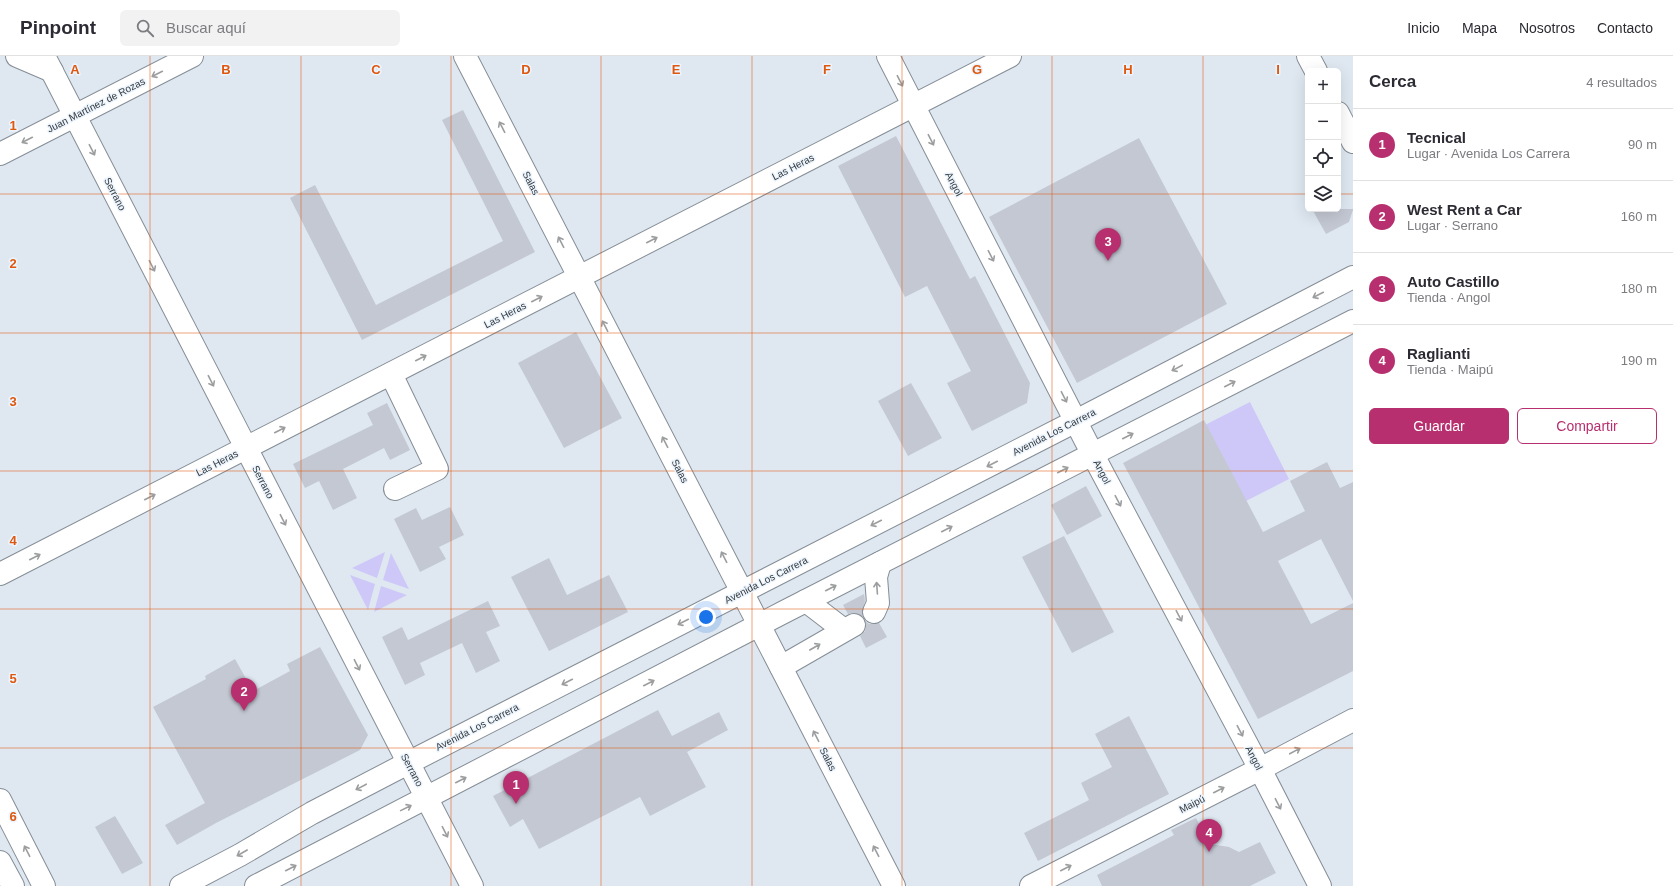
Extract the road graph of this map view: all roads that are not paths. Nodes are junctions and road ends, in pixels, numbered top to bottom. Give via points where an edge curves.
1 (17, 56) edge
2 (192, 56) edge
3 (465, 56) edge
4 (888, 56) edge
5 (1010, 56) edge
6 (1308, 56) edge
7 (48, 63) edge
8 (1314, 68) edge
9 (913, 106) junction
10 (75, 115) junction
11 (1341, 119) edge
12 (1353, 142) edge
13 (0, 154) edge
14 (579, 277) junction
15 (1353, 277) edge
16 (1353, 321) edge
17 (391, 374) junction
18 (1076, 421) junction
19 (246, 448) junction
20 (1093, 455) junction
21 (395, 489) dead end
22 (880, 563) junction
23 (0, 574) edge
24 (742, 592) junction
25 (806, 601) junction
26 (874, 612) dead end
27 (760, 625) junction
28 (781, 667) junction
29 (1353, 720) edge
30 (408, 763) junction
31 (1260, 770) junction
32 (427, 798) junction
33 (0, 800) edge
34 (0, 862) edge
35 (13, 886) edge
36 (44, 886) edge
37 (181, 886) edge
38 (256, 886) edge
39 (472, 886) edge
40 (894, 886) edge
41 (1031, 886) edge
42 (1320, 886) edge

1 - 7 street
2 -> 10 street, Juan Martínez de Rozas
14 -> 3 street, Salas
4 -> 9 street, Angol
5 - 9 street, Las Heras
6 - 8 street
7 - 10 street, Serrano
14 -> 9 street, Las Heras
9 -> 18 street, Angol
10 -> 13 street, Juan Martínez de Rozas
10 -> 19 street, Serrano
11 - 12 street
17 -> 14 street, Las Heras
24 -> 14 street, Salas
15 -> 18 street, Avenida Los Carrera
20 -> 16 street
19 -> 17 street, Las Heras
17 - 21 street via 437,469
18 - 20 street, Angol
18 -> 24 street, Avenida Los Carrera
23 -> 19 street, Las Heras
19 -> 30 street, Serrano
22 -> 20 street
20 -> 31 street, Angol
25 -> 22 street
26 -> 22 street via 878,602 876,577
24 - 27 street, Salas
24 -> 30 street, Avenida Los Carrera
25 - 27 street
28 -> 25 street via 849,628
27 - 28 street, Salas
32 -> 27 street
40 -> 28 street, Salas
31 -> 29 street, Maipú
30 - 32 street, Serrano
30 -> 37 street, Avenida Los Carrera via 312,812
41 -> 31 street, Maipú
31 -> 42 street, Angol
38 -> 32 street
32 -> 39 street, Serrano
36 -> 33 street
34 - 35 street

